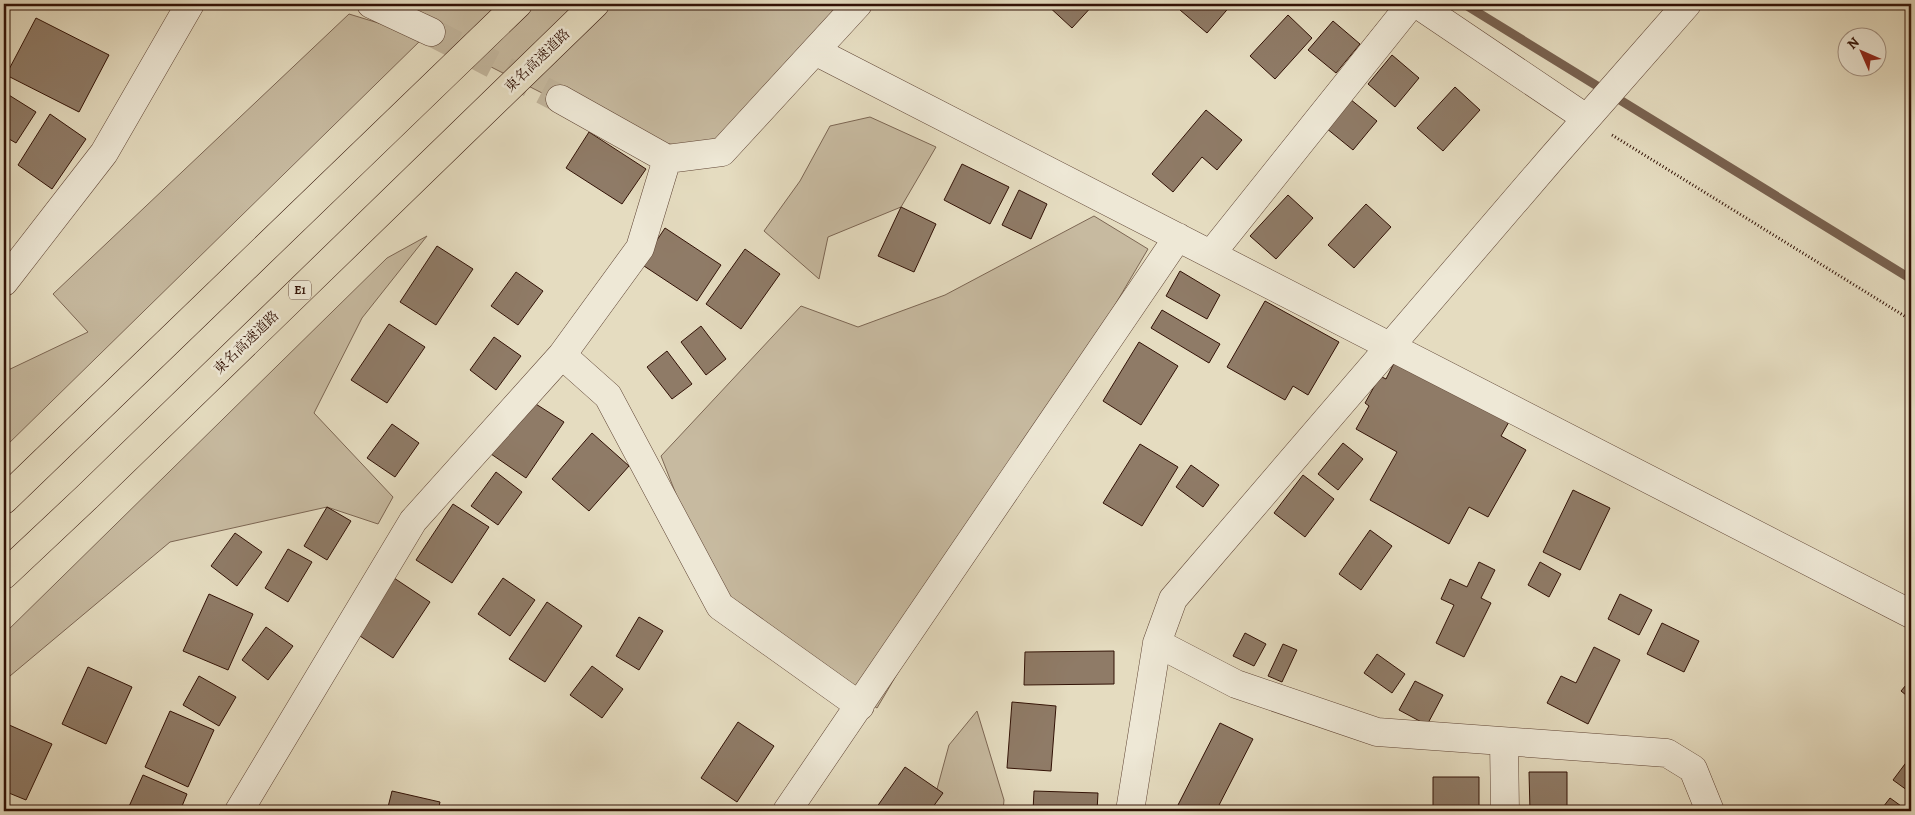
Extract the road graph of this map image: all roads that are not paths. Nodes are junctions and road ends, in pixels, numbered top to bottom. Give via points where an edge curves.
1 (190, 4) edge
2 (371, 4) edge
3 (518, 4) edge
4 (595, 4) edge
5 (858, 4) edge
6 (1411, 4) edge
7 (1417, 4) edge
8 (1687, 4) edge
9 (431, 32) tunnel mouth
10 (815, 50) junction
11 (560, 99) tunnel mouth
12 (1590, 114) junction
13 (667, 159) junction
14 (1178, 237) junction
15 (1211, 254) junction
16 (4, 282) edge
17 (1389, 348) junction
18 (562, 355) junction
19 (4, 500) edge
20 (4, 574) edge
21 (1911, 614) edge
22 (1157, 643) junction
23 (860, 706) junction
24 (1504, 742) junction
25 (1132, 810) edge
26 (239, 811) edge
27 (787, 811) edge
28 (1505, 811) edge
29 (1710, 811) edge

1 - 16 street via 104,153
2 - 9 street
3 - 19 highway
4 - 20 highway, 東名高速道路 / E1
5 - 10 street
6 - 15 street
7 - 12 street
8 - 12 street
10 - 13 street via 722,152
10 - 14 street
11 - 13 street
12 - 17 street
13 - 18 street via 640,248
14 - 15 street
14 - 23 street
15 - 17 street
17 - 21 street via 1511,407
17 - 22 street via 1173,599
18 - 23 street via 608,396 720,606
18 - 26 street via 413,521
22 - 24 street via 1236,684 1377,732
22 - 25 street
23 - 27 street
24 - 28 street
24 - 29 street via 1667,754 1693,769

